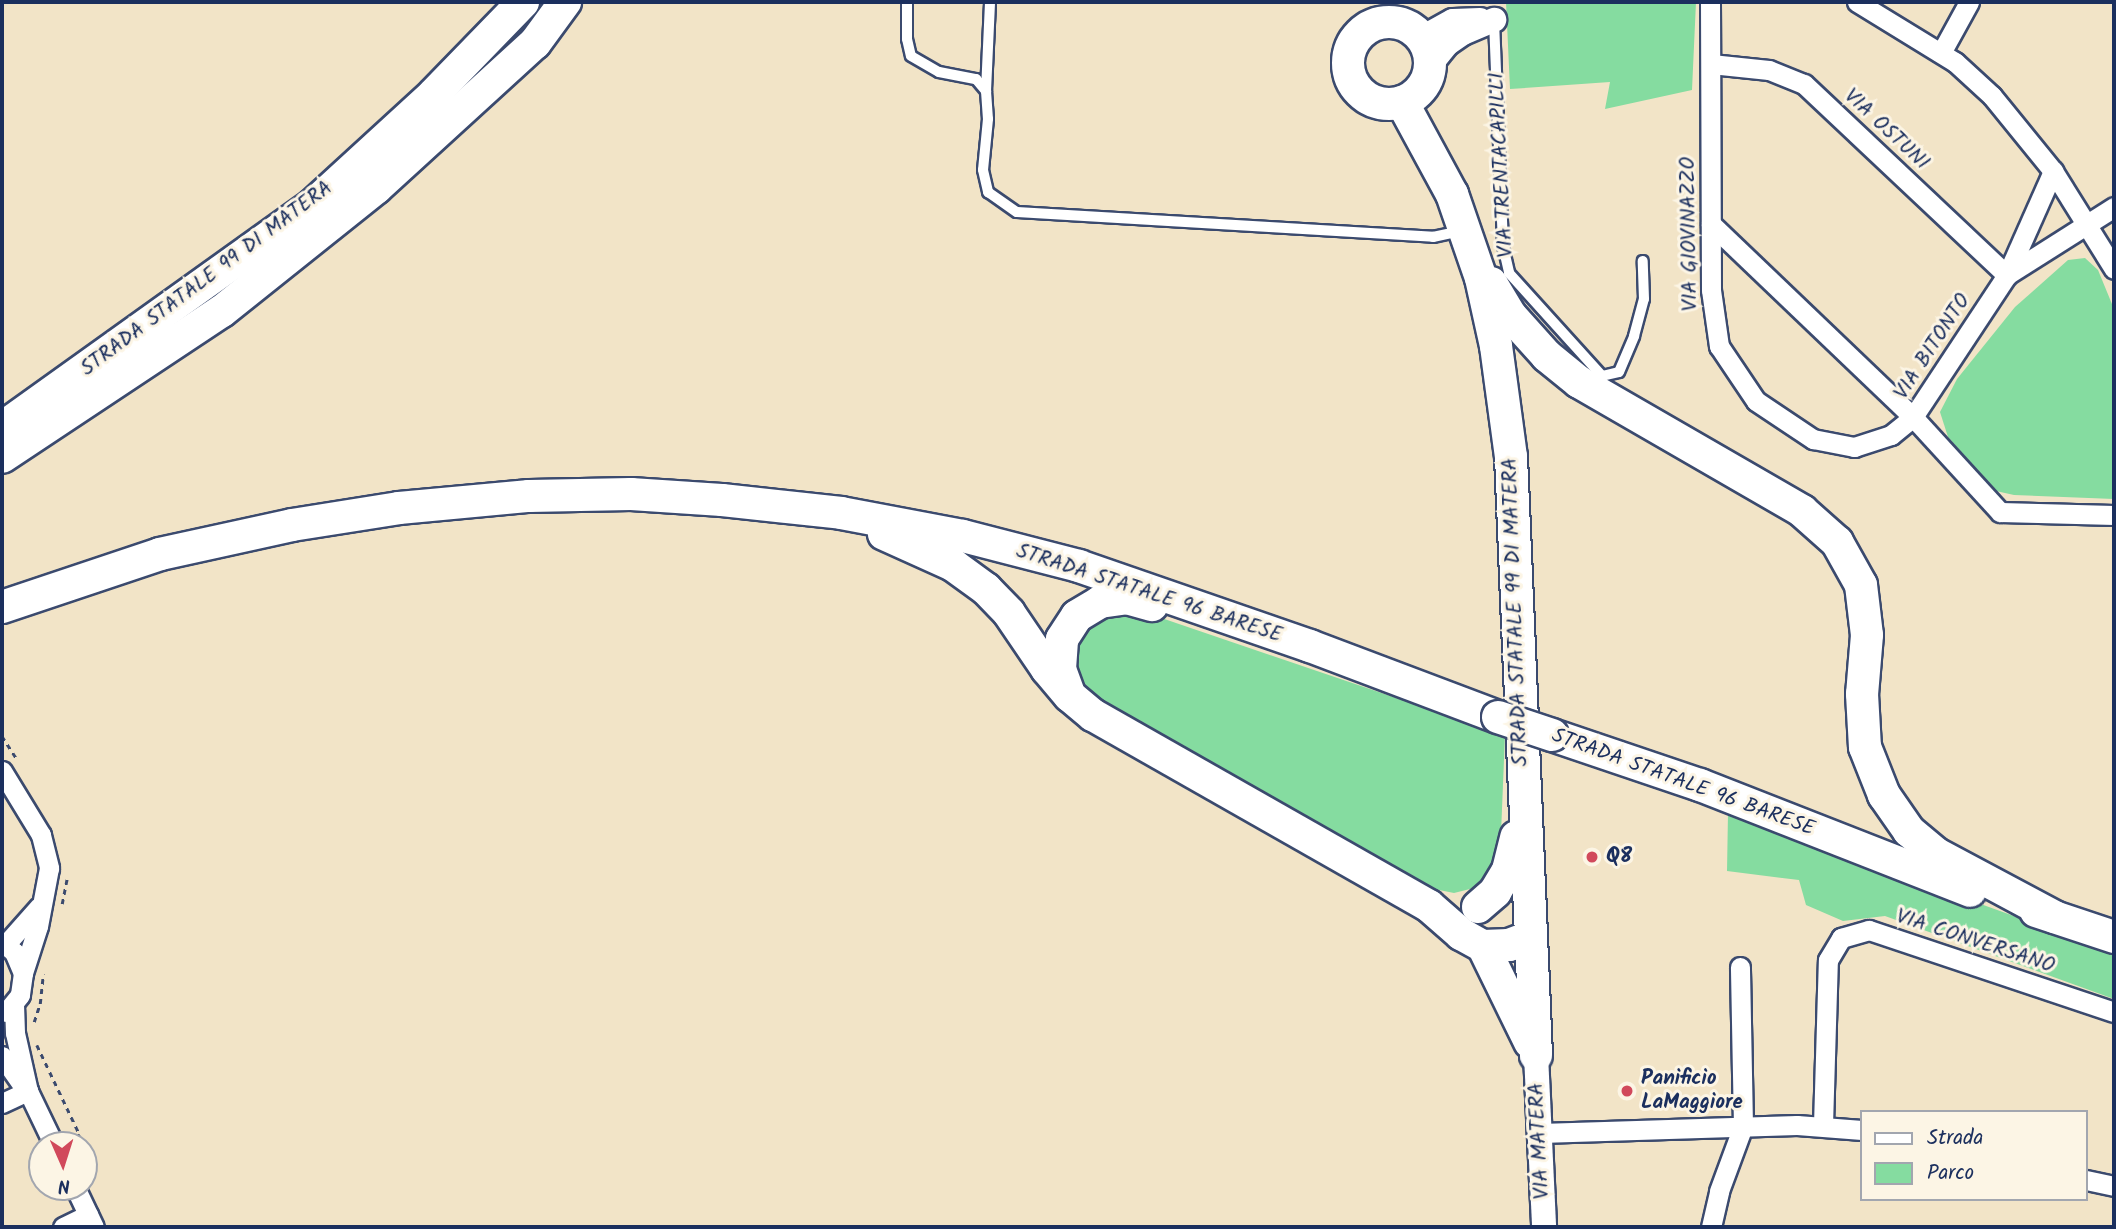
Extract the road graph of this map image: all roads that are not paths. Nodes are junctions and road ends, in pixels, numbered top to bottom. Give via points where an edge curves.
1 (523, 2) edge
2 (565, 2) edge
3 (907, 2) edge
4 (990, 2) edge
5 (1710, 2) edge
6 (1857, 2) edge
7 (1969, 2) edge
8 (1370, 10) edge
9 (1494, 11) edge
10 (1941, 54) junction
11 (1418, 64) junction
12 (1710, 64) junction
13 (986, 91) junction
14 (2053, 172) junction
15 (2114, 207) edge
16 (1711, 224) junction
17 (2087, 224) junction
18 (1470, 243) junction
19 (1643, 261) dead end
20 (2114, 270) edge
21 (2007, 275) junction
22 (1913, 417) junction
23 (2, 428) edge
24 (2, 457) edge
25 (722, 500) junction
26 (2114, 515) edge
27 (2, 607) edge
28 (1310, 646) junction
29 (1070, 696) junction
30 (2, 771) edge
31 (1524, 805) junction
32 (43, 901) junction
33 (1429, 906) junction
34 (1478, 906) junction
35 (2056, 917) junction
36 (1529, 931) junction
37 (2114, 937) edge
38 (4, 943) edge
39 (1483, 946) junction
40 (1740, 967) dead end
41 (23, 973) junction
42 (8, 1009) edge
43 (2114, 1012) edge
44 (1536, 1055) junction
45 (2, 1056) edge
46 (28, 1091) junction
47 (2, 1103) edge
48 (1823, 1125) junction
49 (1743, 1126) junction
50 (1860, 1130) edge
51 (47, 1131) edge
52 (1540, 1133) junction
53 (2088, 1180) edge
54 (2114, 1186) edge
55 (82, 1201) edge
56 (91, 1221) edge
57 (63, 1227) edge
58 (1544, 1227) edge
59 (1710, 1227) edge

1 - 23 main road, STRADA STATALE 99 DI MATERA via 434,94 313,205
2 - 24 main road, STRADA STATALE 99 DI MATERA via 535,43 376,188 222,312
3 - 13 lane via 911,56 939,72 976,79
4 - 13 lane
5 - 12 street, VIA GIOVINAZZO
6 - 10 street
7 - 10 street
8 - 11 main road via 1389,22
8 - 11 main road via 1347,61 1354,86 1376,102
9 - 11 street
9 - 19 lane, VIA TRENTACAPILLI via 1503,246 1509,273 1602,376 1619,372 1634,336 1644,299
10 - 14 street via 1992,96
11 - 18 main road, STRADA STATALE 99 DI MATERA via 1445,177
12 - 16 street, VIA GIOVINAZZO
12 - 21 street, VIA OSTUNI via 1769,70 1804,84
13 - 18 lane via 983,170 988,192 1017,212
14 - 17 street
14 - 21 street, VIA BITONTO
15 - 17 street, VIA BITONTO
16 - 22 street
16 - 22 street, VIA GIOVINAZZO via 1711,290 1719,346 1756,401 1813,439 1854,447 1891,435
17 - 20 street
17 - 21 street, VIA BITONTO
18 - 31 main road, STRADA STATALE 99 DI MATERA via 1494,337 1511,457
18 - 35 main road via 1511,316 1579,383 1802,511 1837,542 1861,585 1867,635 1865,747 1884,795 1909,831 1935,853
21 - 22 street, VIA BITONTO
22 - 26 street, VIA BITONTO via 2000,512
25 - 27 main road, STRADA STATALE 96 BARESE via 580,495 399,508 292,525 160,554
25 - 28 main road, STRADA STATALE 96 BARESE via 841,513 963,536 1079,566
25 - 29 main road via 881,533 953,565 1009,613
28 - 29 main road via 1127,598 1100,602 1077,616 1062,639 1060,670
28 - 35 main road, STRADA STATALE 96 BARESE, bridge via 1700,785 1972,892
29 - 33 main road via 1093,715
30 - 32 street via 41,835 49,868
31 - 34 main road via 1508,870 1495,892
31 - 36 main road, STRADA STATALE 99 DI MATERA
32 - 38 street
32 - 41 street
33 - 34 main road
33 - 39 main road
34 - 36 main road via 1505,912
35 - 37 main road
36 - 39 main road via 1509,945
36 - 44 main road, STRADA STATALE 99 DI MATERA
38 - 41 street
39 - 44 main road
40 - 49 street
41 - 42 street via 23,984
42 - 46 street
43 - 48 street, VIA CONVERSANO via 1869,930 1841,938 1828,960
44 - 52 street, VIA MATERA
45 - 46 street
46 - 47 street
46 - 51 street
48 - 49 street
48 - 50 street
49 - 52 street
49 - 59 street
52 - 58 street, VIA MATERA
53 - 54 street
55 - 56 street
56 - 57 street

